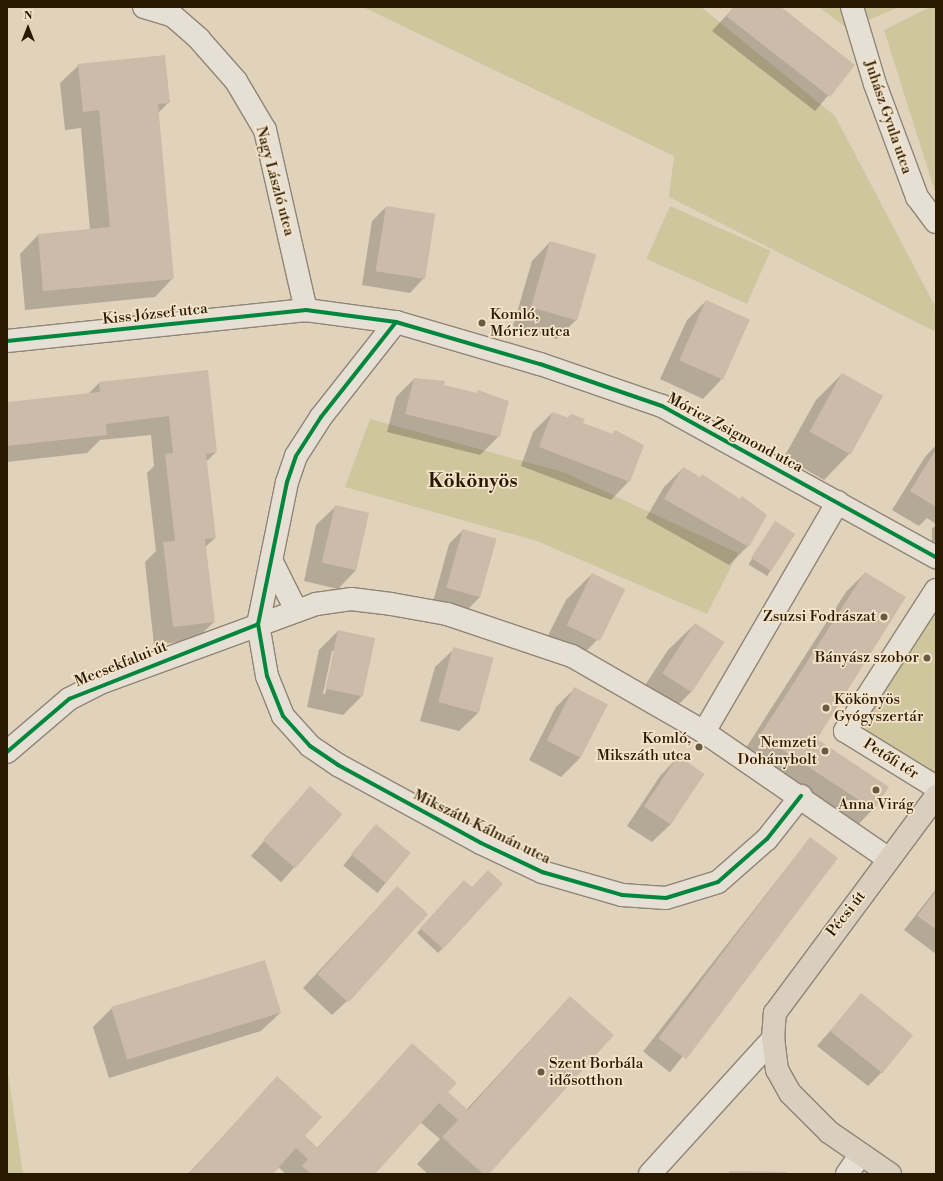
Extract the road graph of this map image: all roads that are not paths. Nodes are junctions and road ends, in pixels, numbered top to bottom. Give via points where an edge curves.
1 (144, 7) edge
2 (852, 7) edge
3 (936, 222) edge
4 (306, 310) junction
5 (396, 322) junction
6 (7, 341) edge
7 (838, 502) junction
8 (936, 558) edge
9 (271, 560) junction
10 (936, 590) edge
11 (296, 610) junction
12 (258, 624) junction
13 (704, 732) junction
14 (7, 752) edge
15 (936, 787) edge
16 (801, 796) junction
17 (936, 796) edge
18 (889, 859) junction
19 (773, 1039) junction
20 (861, 1154) junction
21 (650, 1174) edge
22 (847, 1174) edge
23 (890, 1174) edge

1 - 4 street, Nagy László utca via 173,16 199,39 236,81 265,130
2 - 3 street, Juhász Gyula utca via 875,84 917,197
4 - 5 street, Móricz Zsigmond utca
4 - 6 street, Kiss József utca
5 - 7 street, Móricz Zsigmond utca via 540,364 662,406
5 - 9 street via 321,417 296,456 287,482
7 - 8 street, Móricz Zsigmond utca
7 - 13 street
9 - 11 street
9 - 12 street
10 - 15 street, Petőfi tér via 845,731
11 - 12 street
11 - 13 street via 351,599 447,614 572,656
12 - 14 street, Mecsekfalui út via 69,699
12 - 16 street, Mikszáth Kálmán utca via 267,676 283,716 310,746 338,765 481,843 542,872 592,889 622,896 666,898 718,882 767,839
13 - 16 street
16 - 18 street
17 - 18 main road, Pécsi út
18 - 19 main road, Pécsi út via 786,994 775,1013
19 - 20 main road, Pécsi út via 777,1070 790,1093 828,1132
19 - 21 street
20 - 22 street
20 - 23 main road, Pécsi út

